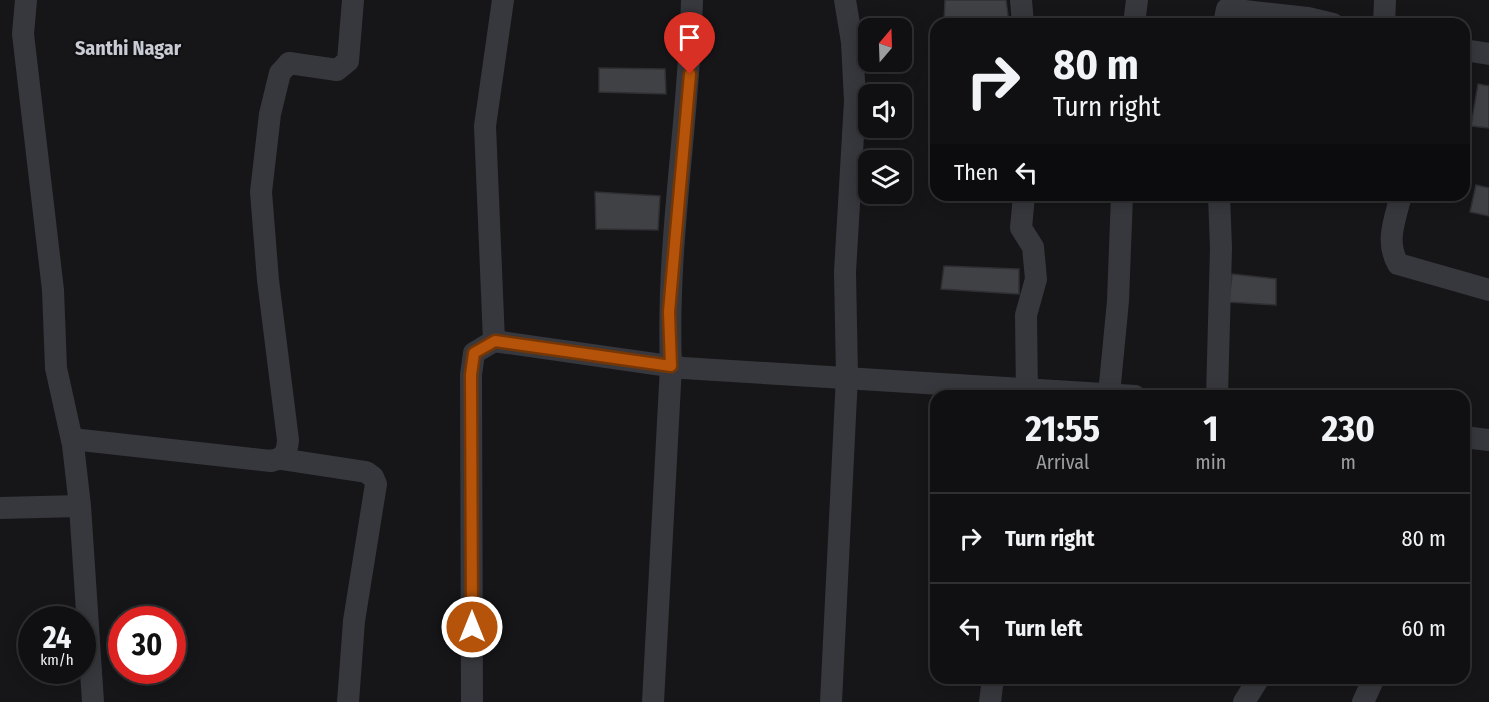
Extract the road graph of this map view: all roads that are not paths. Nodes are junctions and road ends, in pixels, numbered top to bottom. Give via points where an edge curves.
1 (26, 0) edge
2 (353, 0) edge
3 (503, 0) edge
4 (692, 0) edge
5 (845, 0) edge
6 (1021, 0) edge
7 (1137, 0) edge
8 (1385, 0) edge
9 (1022, 18) edge
10 (1135, 18) edge
11 (1225, 18) edge
12 (1308, 18) edge
13 (1384, 18) edge
14 (1470, 51) edge
15 (1489, 54) edge
16 (1023, 201) edge
17 (1122, 201) edge
18 (1219, 201) edge
19 (1400, 201) edge
20 (1489, 290) edge
21 (495, 341) junction
22 (671, 366) junction
23 (847, 376) junction
24 (995, 390) edge
25 (1027, 390) edge
26 (1109, 390) edge
27 (1217, 390) edge
28 (1470, 438) edge
29 (72, 439) junction
30 (1489, 440) edge
31 (281, 459) junction
32 (80, 507) junction
33 (0, 508) edge
34 (992, 684) edge
35 (1255, 684) edge
36 (1371, 684) edge
37 (93, 702) edge
38 (348, 702) edge
39 (472, 702) edge
40 (653, 702) edge
41 (831, 702) edge
42 (990, 702) edge
43 (1244, 702) edge
44 (1363, 702) edge

1 - 29 street via 23,34 53,290 56,368
2 - 31 street via 348,60 337,70 289,63 280,73 270,114 261,192 288,441 287,452
3 - 21 street via 485,126
4 - 22 street via 690,74 669,312
5 - 23 street via 855,101 845,272
6 - 9 street
7 - 10 street
8 - 13 street
11 - 12 street via 1227,9
14 - 15 street
16 - 25 street via 1021,228 1033,247 1036,279 1026,315
17 - 26 street
18 - 27 street
19 - 20 street via 1390,239 1398,264
21 - 22 street
21 - 39 street via 474,353 471,375
22 - 23 street
22 - 40 street
23 - 24 street
23 - 41 street
28 - 30 street
29 - 31 street
29 - 32 street
31 - 38 street via 366,472 376,484 354,621
32 - 33 street
32 - 37 street
34 - 42 street
35 - 43 street
36 - 44 street

